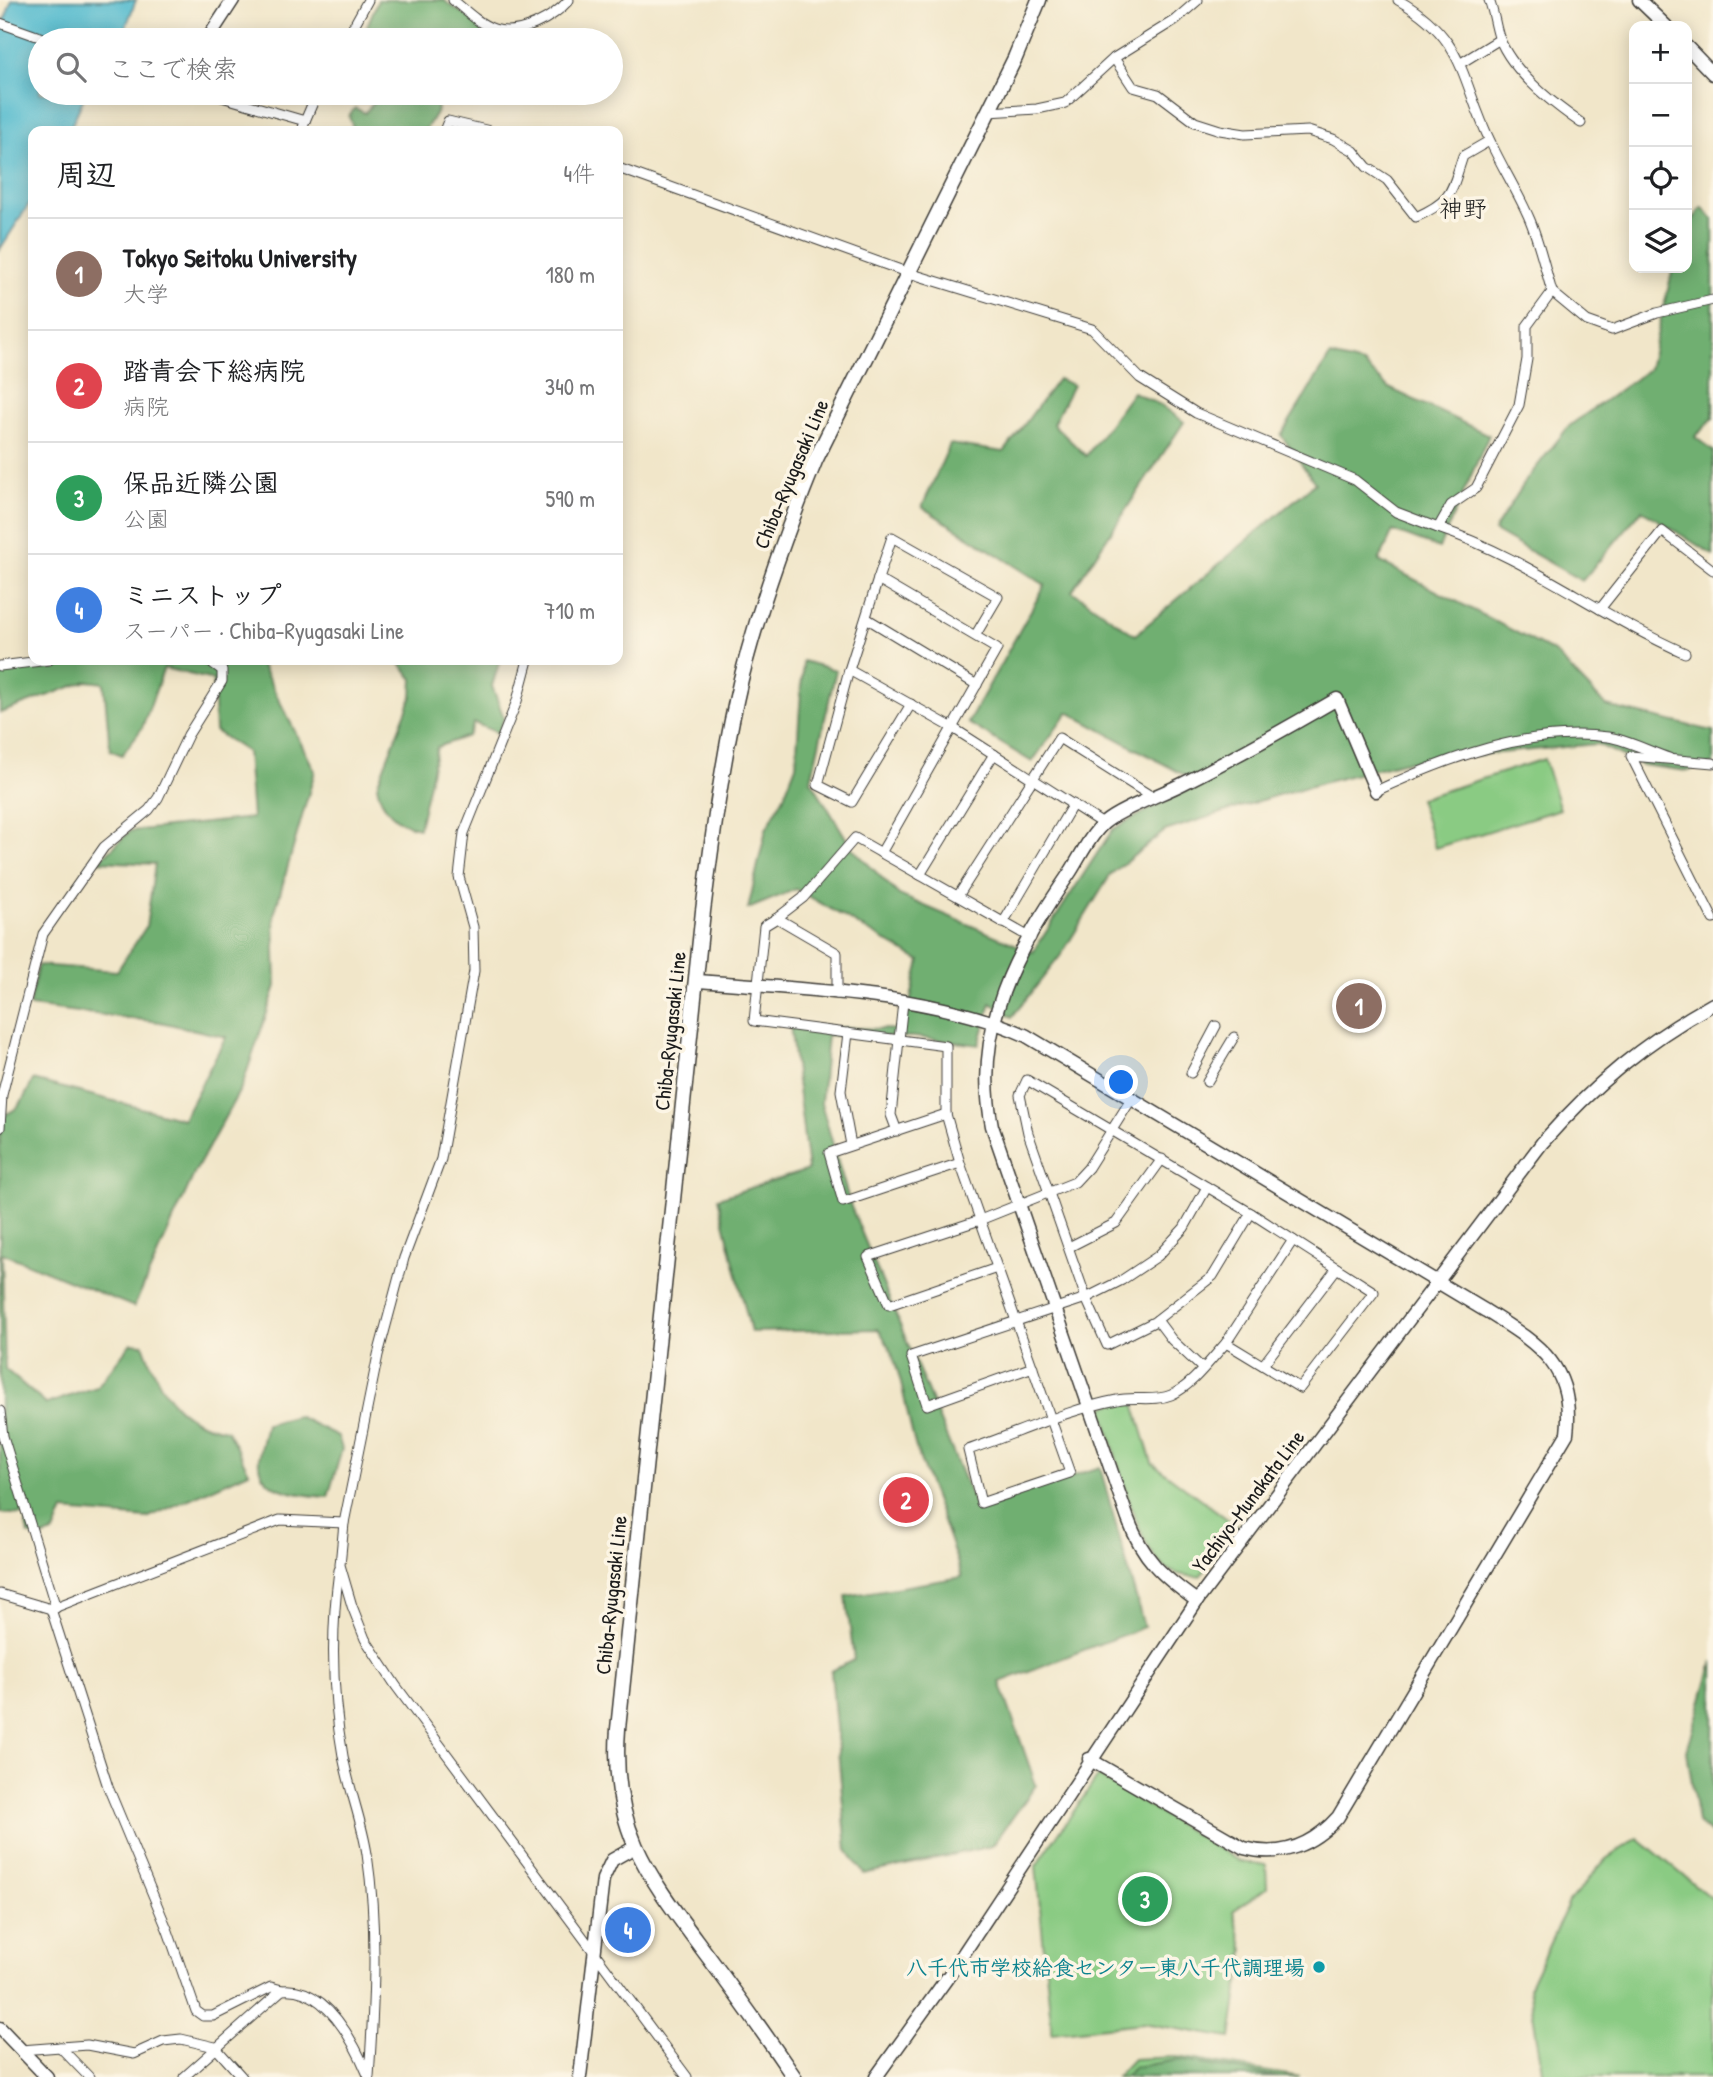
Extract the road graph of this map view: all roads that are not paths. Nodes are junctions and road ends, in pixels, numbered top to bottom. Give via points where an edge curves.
1 (233, 0) edge
2 (368, 0) edge
3 (453, 0) edge
4 (569, 0) edge
5 (1039, 0) edge
6 (1198, 0) edge
7 (1398, 0) edge
8 (1489, 0) edge
9 (1502, 0) edge
10 (1639, 0) edge
11 (1493, 11) junction
12 (1661, 21) edge
13 (0, 23) edge
14 (215, 28) edge
15 (353, 28) edge
16 (492, 28) edge
17 (518, 28) edge
18 (28, 33) edge
19 (1500, 39) junction
20 (1692, 52) edge
21 (1114, 58) junction
22 (1461, 63) junction
23 (1713, 74) edge
24 (249, 105) edge
25 (311, 105) edge
26 (988, 111) junction
27 (304, 121) junction
28 (1581, 123) dead end
29 (303, 126) edge
30 (446, 126) edge
31 (470, 126) edge
32 (1489, 141) junction
33 (623, 170) edge
34 (909, 273) junction
35 (1552, 292) junction
36 (1713, 300) edge
37 (1438, 528) junction
38 (1713, 570) edge
39 (878, 579) junction
40 (1600, 609) junction
41 (866, 618) junction
42 (975, 636) junction
43 (1685, 653) dead end
44 (28, 663) edge
45 (215, 665) edge
46 (527, 665) edge
47 (0, 666) edge
48 (849, 670) junction
49 (977, 685) junction
50 (911, 704) junction
51 (953, 728) junction
52 (994, 754) junction
53 (1669, 758) junction
54 (1713, 763) edge
55 (1034, 779) junction
56 (1376, 791) joint
57 (1154, 798) junction
58 (1073, 804) junction
59 (1103, 824) junction
60 (881, 853) junction
61 (920, 875) junction
62 (958, 897) junction
63 (777, 918) junction
64 (1713, 919) edge
65 (1003, 923) junction
66 (1031, 938) junction
67 (697, 981) junction
68 (759, 986) junction
69 (837, 994) junction
70 (903, 1002) junction
71 (1713, 1004) edge
72 (992, 1021) junction
73 (1216, 1026) dead end
74 (848, 1033) junction
75 (1234, 1037) dead end
76 (897, 1039) junction
77 (1191, 1073) dead end
78 (1207, 1082) dead end
79 (1132, 1098) junction
80 (946, 1114) junction
81 (0, 1128) edge
82 (1112, 1128) junction
83 (897, 1131) junction
84 (851, 1145) junction
85 (1162, 1159) junction
86 (960, 1163) junction
87 (1207, 1187) junction
88 (1051, 1194) junction
89 (1021, 1205) junction
90 (1251, 1213) junction
91 (980, 1220) junction
92 (1293, 1240) junction
93 (1069, 1247) junction
94 (997, 1268) junction
95 (1337, 1268) junction
96 (1438, 1282) junction
97 (1086, 1298) junction
98 (1054, 1307) junction
99 (1016, 1320) junction
100 (1157, 1320) junction
101 (1226, 1343) junction
102 (1263, 1366) junction
103 (1033, 1367) junction
104 (1202, 1368) junction
105 (1091, 1406) junction
106 (0, 1411) edge
107 (1052, 1421) junction
108 (344, 1523) junction
109 (340, 1565) junction
110 (0, 1594) edge
111 (1197, 1601) junction
112 (53, 1609) junction
113 (1089, 1759) junction
114 (635, 1847) junction
115 (594, 1950) junction
116 (282, 1990) junction
117 (0, 2028) edge
118 (60, 2047) junction
119 (215, 2047) junction
120 (22, 2050) junction
121 (47, 2077) edge
122 (89, 2077) edge
123 (184, 2077) edge
124 (242, 2077) edge
125 (368, 2077) edge
126 (580, 2077) edge
127 (687, 2077) edge
128 (794, 2077) edge
129 (876, 2077) edge

1 - 14 street
2 - 15 street
3 - 16 street
4 - 17 street via 532,25
5 - 26 main road, Chiba-Ryugasaki Line
6 - 21 street
7 - 22 street via 1424,15
8 - 11 street
9 - 11 street
10 - 12 street
11 - 19 street
13 - 18 street
19 - 22 street
19 - 28 street via 1517,65
20 - 23 street
21 - 26 street via 1057,106
21 - 32 street via 1133,88 1158,94 1195,122 1245,134 1308,131 1333,139 1387,180 1416,217 1456,188 1464,156
22 - 32 street
24 - 27 street
25 - 27 street
26 - 34 main road, Chiba-Ryugasaki Line
27 - 29 street
30 - 31 street via 448,121
32 - 35 street via 1530,220
33 - 34 street
34 - 37 street via 1092,329 1140,378 1196,413 1355,480 1395,512
34 - 67 main road, Chiba-Ryugasaki Line via 816,461 759,614 719,793
35 - 36 street via 1587,321 1612,330
35 - 37 street via 1527,326 1519,405 1476,488 1451,505
37 - 40 street via 1510,558
38 - 40 street via 1662,531
39 - 41 street
39 - 42 street
39 - 42 street via 892,537 998,597
40 - 43 street via 1642,635
41 - 48 street
41 - 49 street
42 - 49 street via 997,649
44 - 47 street
45 - 81 street via 222,670 222,681 188,735 158,798 104,847 43,934 2,1095
46 - 108 street via 513,712 464,833 459,877 473,927 474,971 441,1158 404,1258 378,1356
48 - 50 street
48 - 50 street via 818,785 852,802
49 - 51 street
50 - 51 street
51 - 52 street
51 - 60 street
52 - 55 street
52 - 61 street
53 - 54 street
53 - 56 street via 1611,737 1566,735 1461,755
53 - 64 street via 1631,756
55 - 57 street via 1059,738
55 - 58 street
55 - 62 street
56 - 57 street via 1337,699
57 - 59 street
58 - 59 street
58 - 65 street
59 - 66 street
60 - 61 street
60 - 63 street via 855,838 803,898
61 - 62 street
62 - 65 street
63 - 68 street via 764,926
63 - 69 street via 837,953
65 - 66 street
66 - 72 street
67 - 68 street
67 - 114 main road, Chiba-Ryugasaki Line via 616,1760 622,1804
68 - 69 street
68 - 74 street via 754,1021
69 - 70 street
70 - 72 street
70 - 76 street
71 - 96 street, Yachiyo-Munakata Line via 1649,1042 1588,1093 1542,1143
72 - 79 street via 1049,1048
72 - 89 street via 986,1053 988,1108
73 - 77 street
74 - 76 street
74 - 84 street via 841,1091
75 - 78 street
76 - 80 street via 946,1045
76 - 83 street via 891,1115
79 - 82 street
79 - 96 street
80 - 83 street
80 - 86 street
82 - 85 street
82 - 88 street via 1075,1182
82 - 88 street via 1027,1080 1020,1095 1028,1133
83 - 84 street
84 - 86 street via 829,1153 843,1202
85 - 87 street
85 - 93 street via 1116,1223
86 - 91 street
87 - 90 street
87 - 97 street via 1184,1228 1158,1256
88 - 89 street
88 - 93 street
89 - 91 street
89 - 98 street
90 - 92 street
90 - 100 street via 1213,1276
91 - 94 street
91 - 94 street via 868,1257 889,1305
92 - 95 street
92 - 101 street
93 - 97 street
94 - 99 street
95 - 102 street
95 - 102 street via 1374,1292 1300,1388
96 - 111 street, Yachiyo-Munakata Line
96 - 113 street via 1532,1340 1548,1355 1566,1387 1567,1434 1338,1817 1325,1832 1299,1847 1256,1851 1226,1840
97 - 98 street
97 - 100 street via 1107,1345
98 - 99 street
98 - 105 street
99 - 103 street
99 - 103 street via 911,1356 927,1405
100 - 104 street
101 - 102 street
101 - 104 street
103 - 107 street
104 - 105 street via 1171,1395
105 - 107 street
105 - 111 street via 1137,1543 1158,1570
106 - 112 street via 2,1436
107 - 107 street via 968,1450 981,1503 1070,1473
108 - 109 street
108 - 112 street via 280,1520
109 - 115 street via 365,1639 396,1686
109 - 125 street via 334,1623 339,1726 367,1853 376,1939
110 - 112 street
111 - 113 street, Yachiyo-Munakata Line
112 - 116 street via 108,1787 196,2011 214,2016 271,1987
113 - 129 street, Yachiyo-Munakata Line via 950,1974
114 - 115 street via 611,1860 606,1870
114 - 128 main road, Chiba-Ryugasaki Line via 659,1890
115 - 126 street
115 - 127 street
116 - 119 street
116 - 125 street via 315,1997 351,2040
117 - 120 street
118 - 119 street via 87,2045 134,2053 181,2039
118 - 120 street
118 - 122 street
119 - 123 street
119 - 124 street
120 - 121 street

